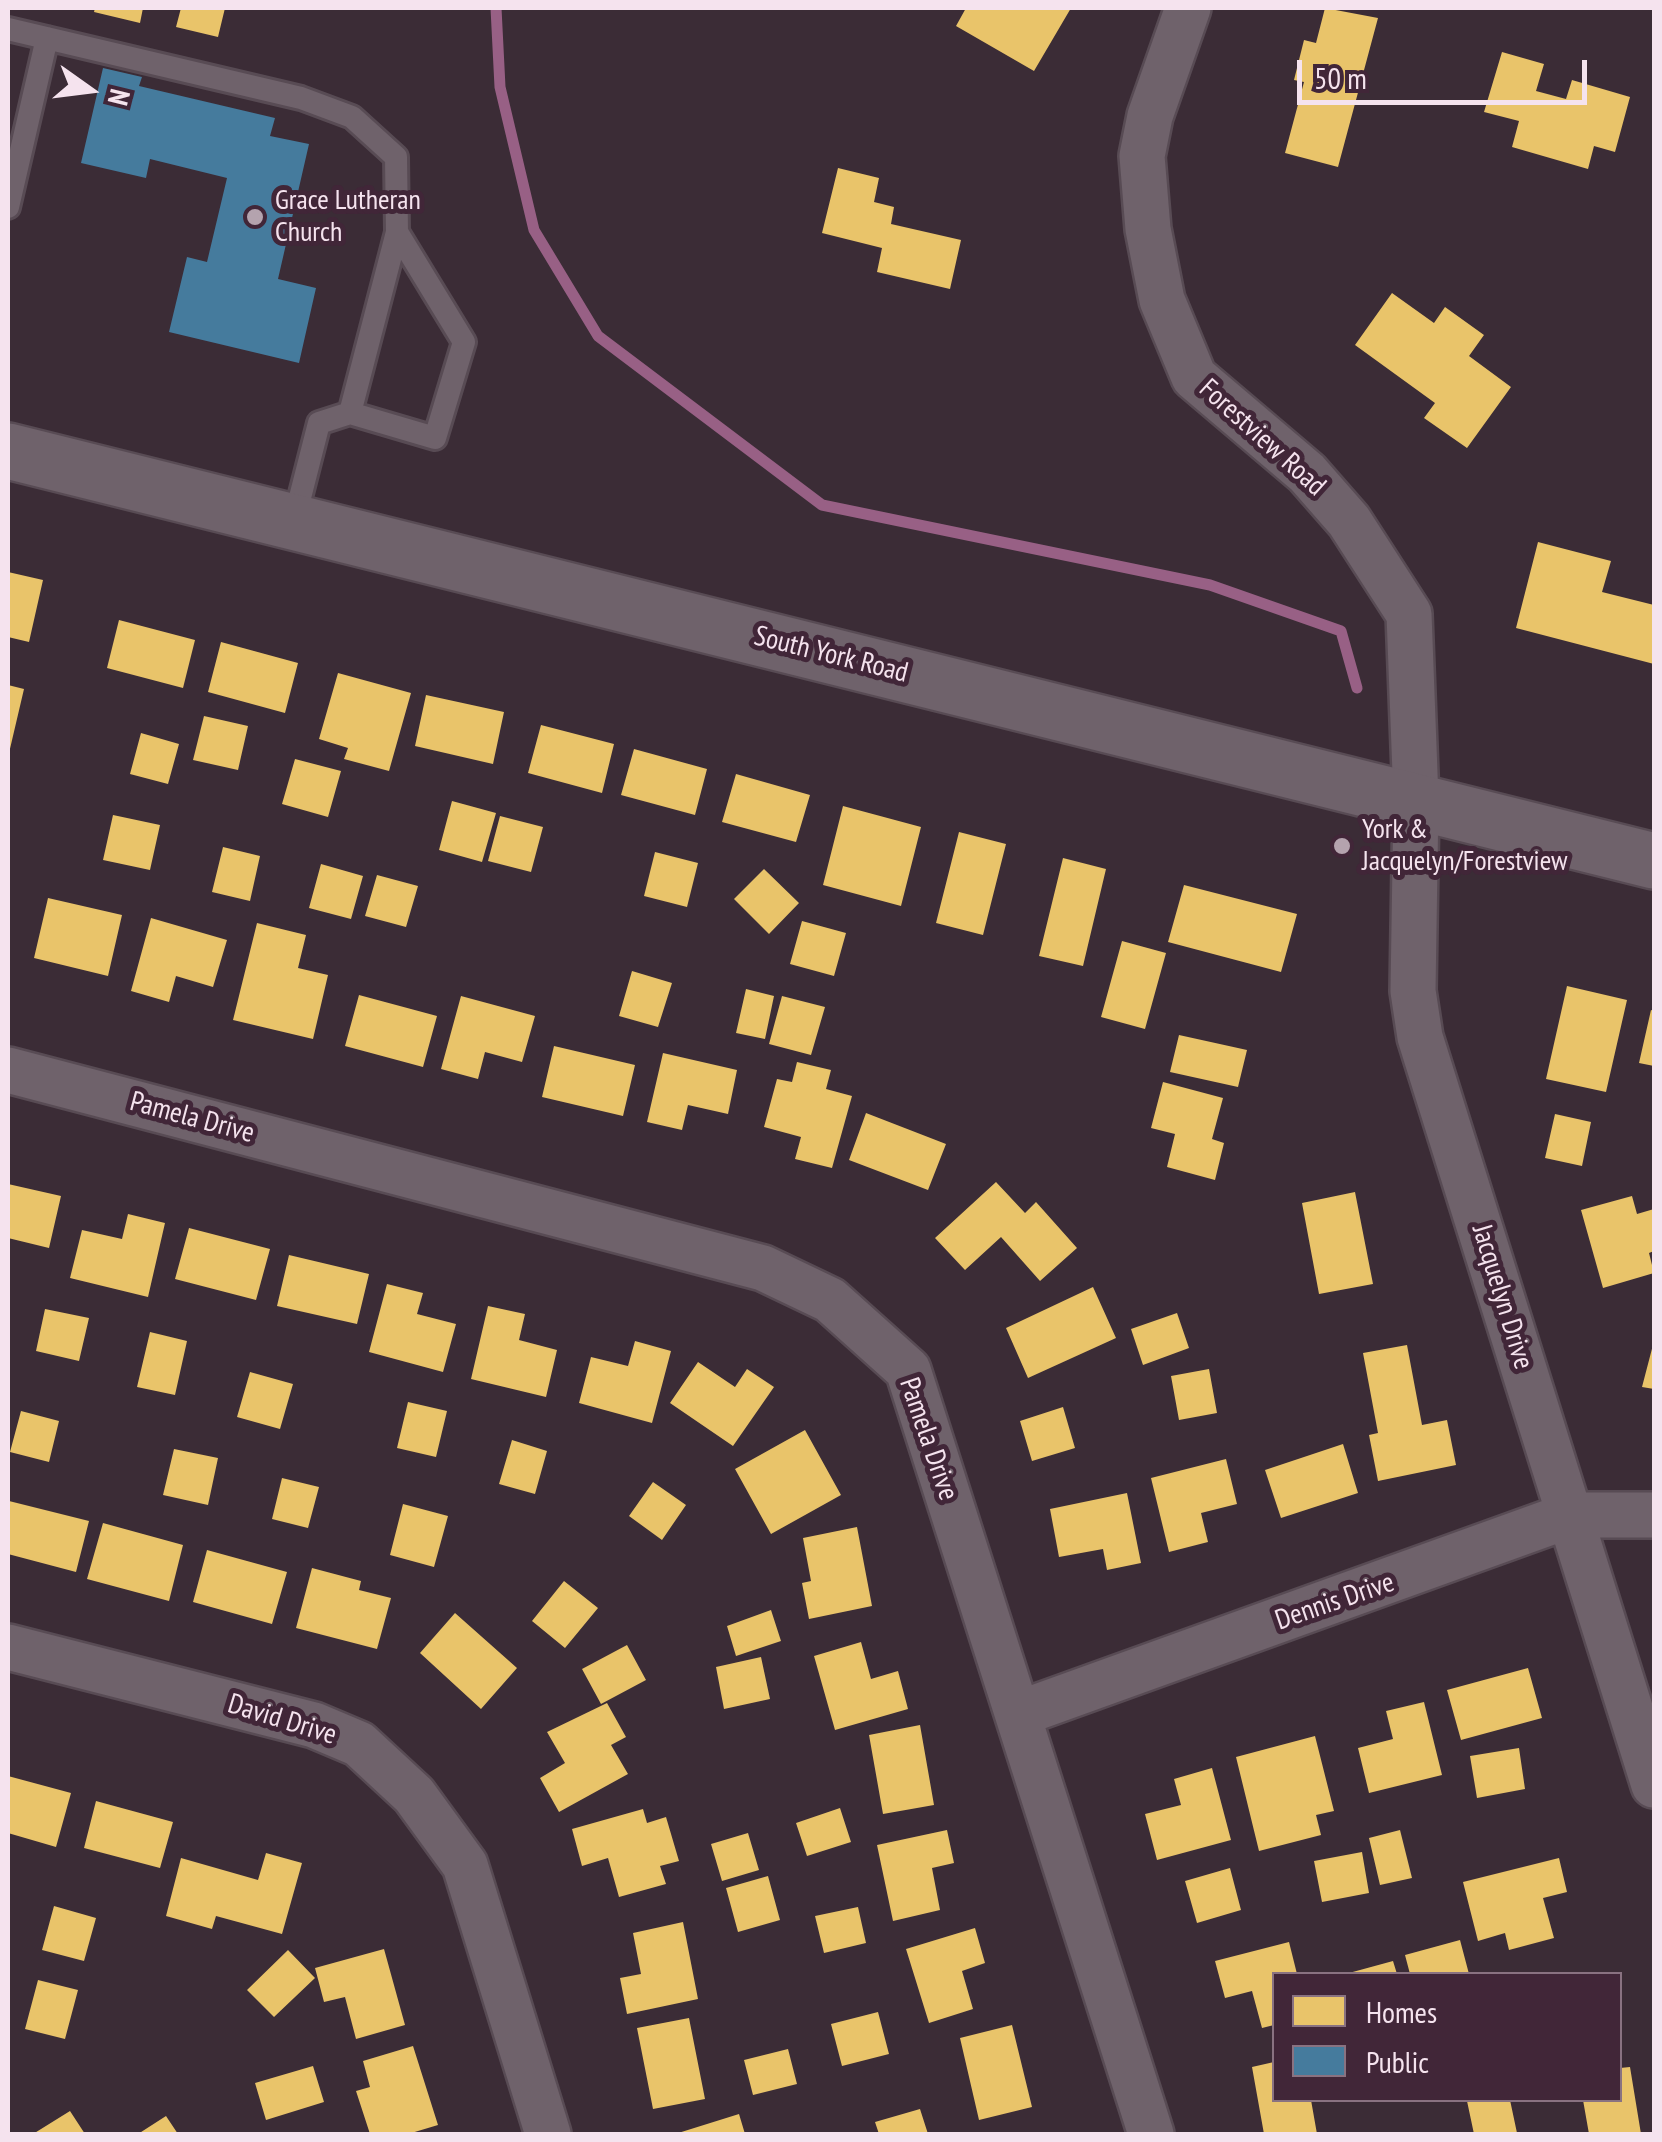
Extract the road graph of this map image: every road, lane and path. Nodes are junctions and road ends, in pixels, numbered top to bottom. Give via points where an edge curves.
1 (1188, 8) edge
2 (8, 29) edge
3 (47, 38) junction
4 (8, 206) edge
5 (397, 232) junction
6 (350, 412) junction
7 (8, 450) edge
8 (294, 521) junction
9 (1416, 800) junction
10 (1654, 860) edge
11 (8, 1070) edge
12 (1570, 1515) junction
13 (1654, 1515) edge
14 (8, 1647) edge
15 (1018, 1714) junction
16 (1654, 1785) edge
17 (548, 2134) edge
18 (1150, 2134) edge

1 - 9 street, Forestview Road via 1142,156 1162,300 1194,377 1307,474 1349,521 1409,614
2 - 3 lane
3 - 4 lane
3 - 5 lane via 302,98 352,117 396,157
5 - 6 lane
5 - 6 lane via 464,342 436,438
6 - 8 lane via 319,423
7 - 8 main road, South York Road
8 - 9 main road, South York Road
9 - 10 main road, South York Road
9 - 12 street, Jacquelyn Drive via 1413,991 1420,1036
11 - 15 street, Pamela Drive via 763,1268 830,1300 908,1370
12 - 13 street, Dennis Drive
12 - 15 street, Dennis Drive
12 - 16 street, Jacquelyn Drive
14 - 17 street, David Drive via 314,1725 358,1744 414,1795 465,1865
15 - 18 street, Pamela Drive

